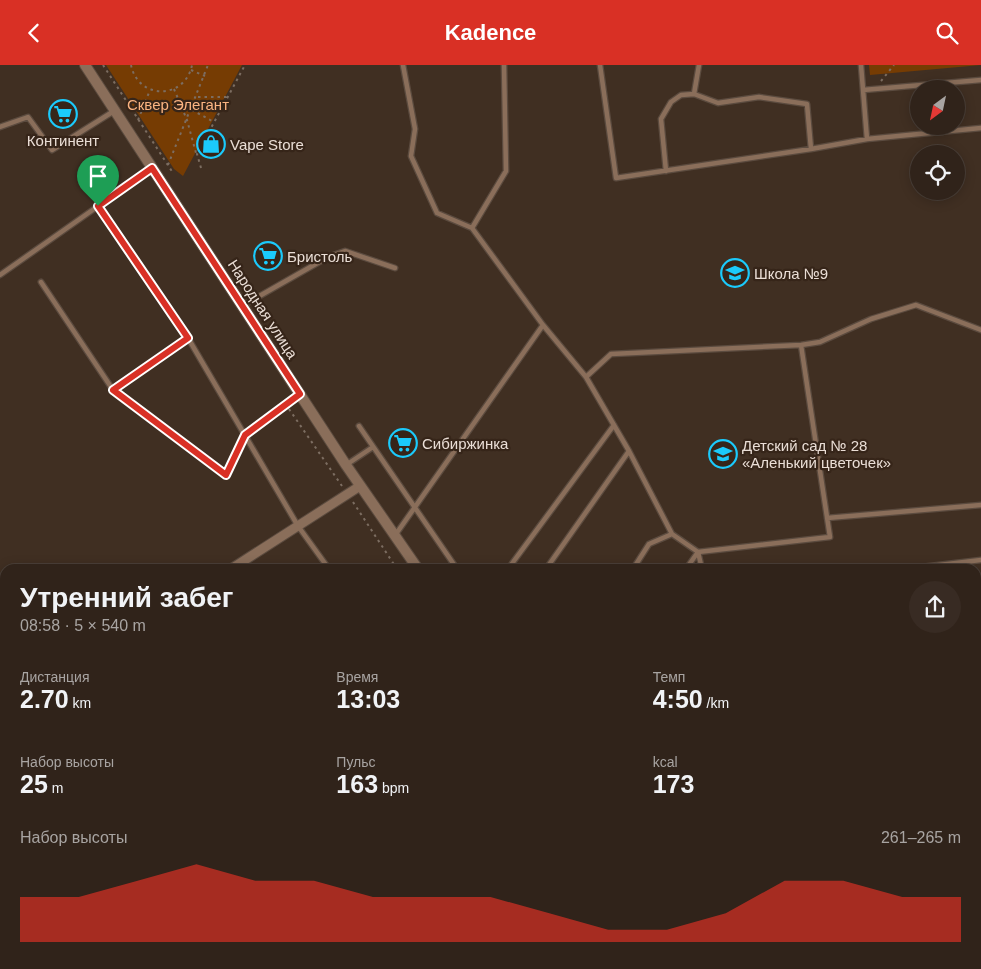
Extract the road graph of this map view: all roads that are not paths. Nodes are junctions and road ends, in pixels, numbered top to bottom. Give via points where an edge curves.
1 (85, 65) edge
2 (403, 65) edge
3 (504, 65) edge
4 (600, 65) edge
5 (699, 65) edge
6 (860, 65) edge
7 (981, 80) edge
8 (863, 90) junction
9 (694, 93) junction
10 (115, 110) junction
11 (0, 127) edge
12 (981, 128) edge
13 (867, 139) junction
14 (811, 149) junction
15 (152, 168) junction
16 (666, 171) junction
17 (98, 206) junction
18 (472, 228) junction
19 (395, 268) dead end
20 (0, 275) edge
21 (41, 282) dead end
22 (242, 306) junction
23 (543, 325) junction
24 (981, 330) edge
25 (188, 338) junction
26 (800, 345) junction
27 (586, 377) junction
28 (113, 390) junction
29 (300, 394) junction
30 (614, 425) junction
31 (359, 427) dead end
32 (245, 435) junction
33 (373, 447) junction
34 (629, 451) junction
35 (346, 465) junction
36 (360, 485) junction
37 (981, 505) edge
38 (415, 507) junction
39 (827, 518) junction
40 (298, 526) junction
41 (672, 534) junction
42 (394, 536) junction
43 (698, 553) junction
44 (981, 560) edge
45 (239, 564) edge
46 (325, 564) edge
47 (414, 564) edge
48 (455, 564) edge
49 (512, 564) edge
50 (550, 564) edge
51 (636, 564) edge
52 (690, 564) edge
53 (701, 564) edge
54 (947, 564) edge

1 - 10 street, Народная улица
2 - 18 lane via 415,129 411,157 437,213
3 - 18 lane via 506,171
4 - 16 lane via 616,178
5 - 9 lane
6 - 8 lane
7 - 8 lane
8 - 13 lane
9 - 14 lane via 718,103 759,97 806,104
9 - 16 lane via 681,95 671,102 662,119
10 - 11 lane via 52,150 28,117
10 - 15 street, Народная улица
12 - 13 lane
13 - 14 lane
14 - 16 lane
15 - 17 lane
15 - 22 street, Народная улица
17 - 20 lane
17 - 25 lane
18 - 23 lane
19 - 22 lane via 345,251 328,257
21 - 28 lane
22 - 29 street, Народная улица
23 - 27 lane
23 - 38 lane
24 - 26 lane via 916,305 871,319 820,342
25 - 28 lane
25 - 32 lane
26 - 27 lane via 611,354
26 - 39 lane
27 - 30 lane
28 - 32 lane via 226,475
29 - 32 lane
29 - 35 street, Народная улица
30 - 34 lane
30 - 49 lane
31 - 33 lane
32 - 40 lane
33 - 35 lane
33 - 38 lane
34 - 41 lane
34 - 50 lane
35 - 36 street, Народная улица
36 - 40 street
36 - 42 street, Народная улица
37 - 39 lane
38 - 42 lane
38 - 48 lane
39 - 43 lane via 830,537
40 - 45 street
40 - 46 lane
41 - 43 lane
41 - 51 lane via 650,544
42 - 47 street, Народная улица
43 - 52 lane
43 - 53 lane
44 - 54 lane

